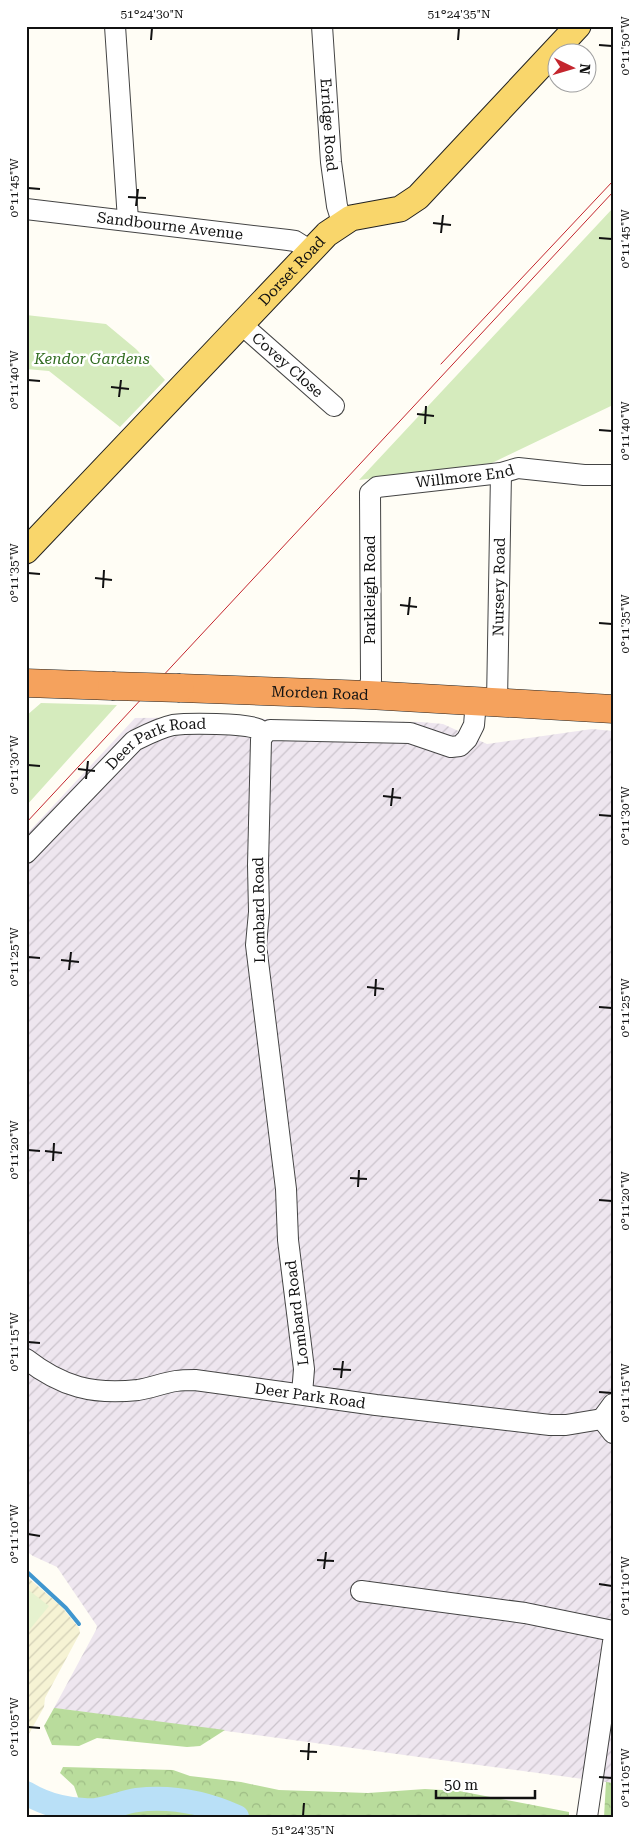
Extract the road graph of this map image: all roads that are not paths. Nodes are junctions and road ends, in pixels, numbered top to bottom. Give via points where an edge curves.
1 (115, 26) edge
2 (322, 26) edge
3 (578, 26) edge
4 (26, 209) edge
5 (128, 220) junction
6 (342, 222) junction
7 (311, 251) junction
8 (241, 324) junction
9 (334, 406) dead end
10 (501, 473) junction
11 (613, 476) edge
12 (377, 487) joint
13 (26, 550) edge
14 (26, 683) edge
15 (368, 695) junction
16 (486, 702) junction
17 (613, 709) edge
18 (264, 734) junction
19 (26, 853) edge
20 (26, 1359) edge
21 (302, 1394) junction
22 (609, 1418) edge
23 (361, 1591) dead end
24 (613, 1631) edge
25 (613, 1642) edge
26 (587, 1817) edge

1 - 5 street
2 - 6 street, Erridge Road via 332,171 338,215
3 - 6 main road, Dorset Road via 418,197 400,209 360,215
4 - 5 street, Sandbourne Avenue
5 - 7 street, Sandbourne Avenue via 295,241
6 - 7 main road, Dorset Road
7 - 8 main road, Dorset Road
8 - 9 street, Covey Close
8 - 13 main road, Dorset Road
10 - 11 street, Willmore End via 518,468
10 - 12 street, Willmore End
10 - 16 street, Nursery Road
12 - 15 street, Parkleigh Road via 370,493
14 - 15 highway, Morden Road, bridge
15 - 16 highway, Morden Road
16 - 17 highway, Morden Road
16 - 18 street via 460,746 451,747 410,732 270,730
18 - 19 street, Deer Park Road via 258,729 241,726 198,724 173,725 153,732 134,742
18 - 21 street, Lombard Road via 261,740 256,945 286,1189 288,1240 304,1369
20 - 21 street, Deer Park Road via 65,1384 89,1390 140,1390 195,1380
21 - 22 street, Deer Park Road via 550,1425
23 - 24 street via 525,1613
25 - 26 street

